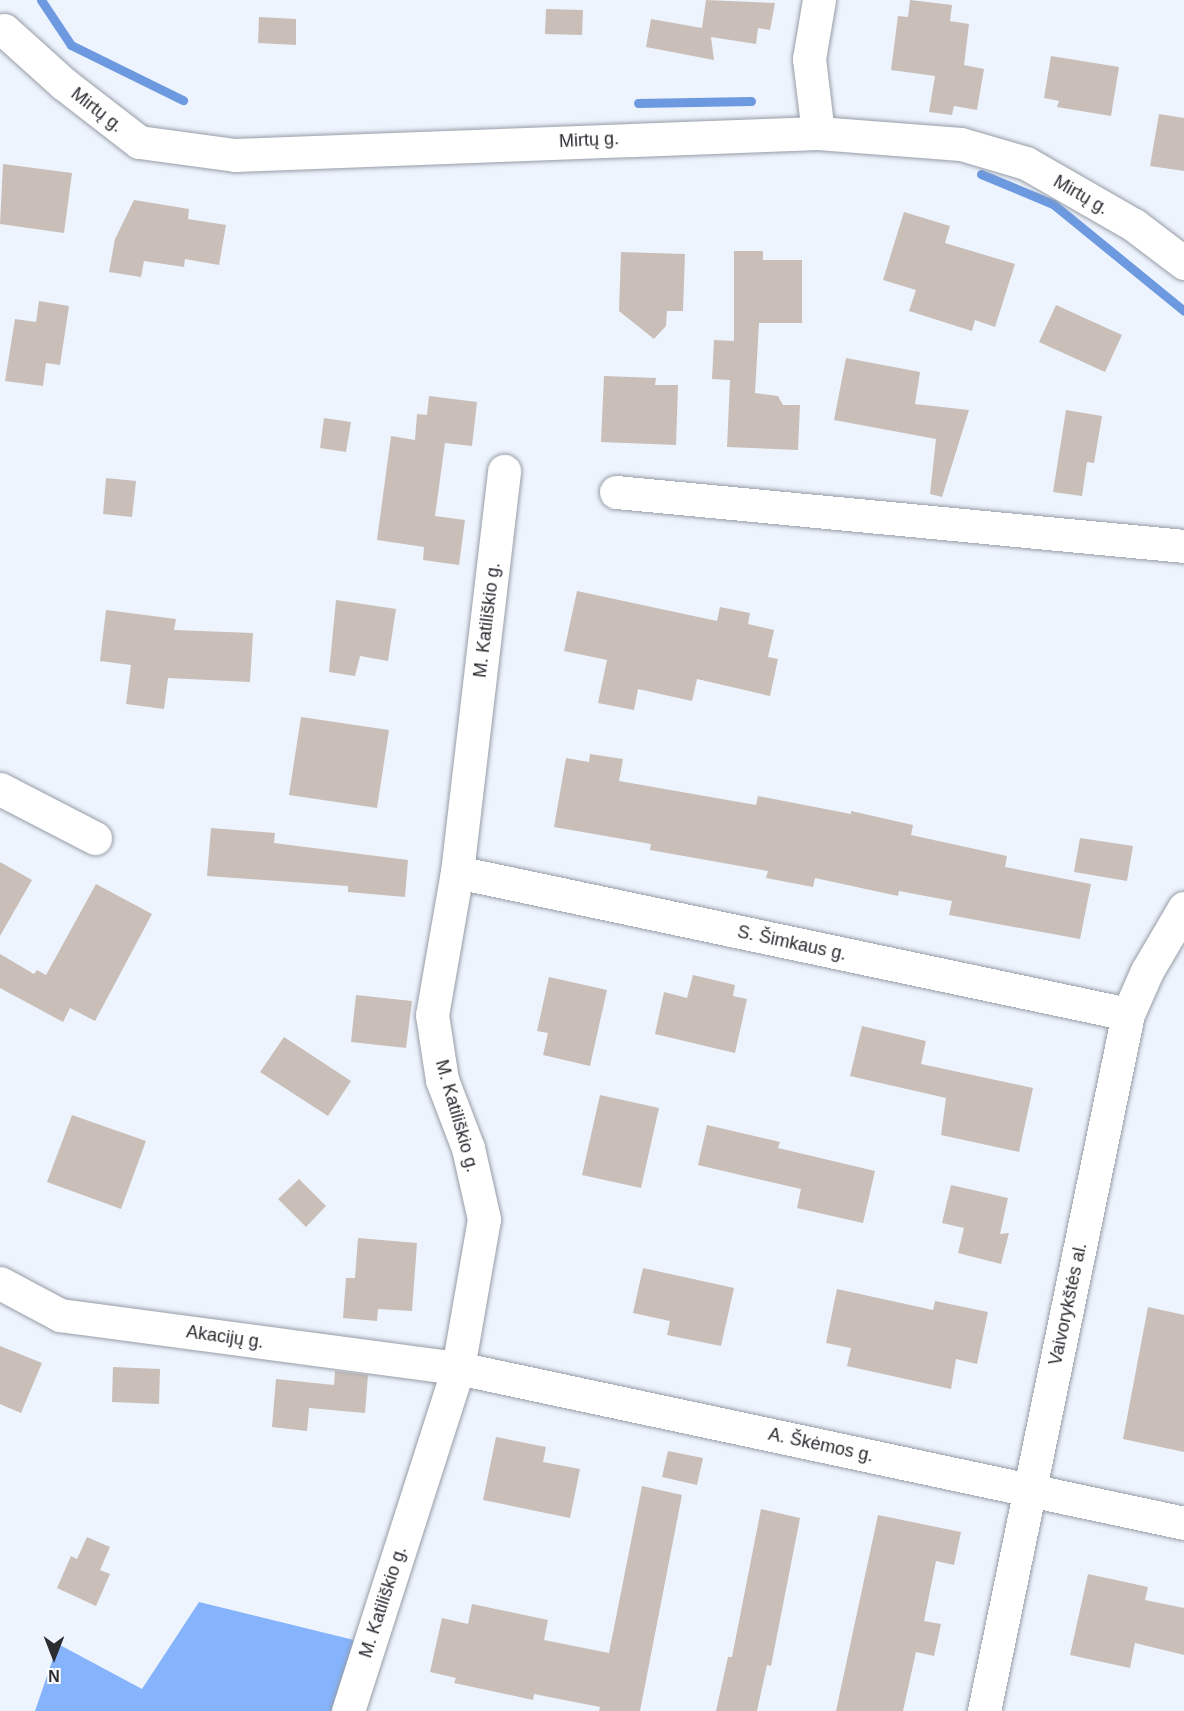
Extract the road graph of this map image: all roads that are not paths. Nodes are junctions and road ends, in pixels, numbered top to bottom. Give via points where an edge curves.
1 (819, 0) edge
2 (4, 30) dead end
3 (818, 133) junction
4 (1184, 262) edge
5 (504, 471) dead end
6 (616, 492) dead end
7 (1184, 546) edge
8 (0, 789) edge
9 (95, 838) dead end
10 (457, 872) junction
11 (1184, 908) edge
12 (1128, 1014) junction
13 (0, 1283) edge
14 (458, 1368) junction
15 (1030, 1489) junction
16 (1184, 1523) edge
17 (348, 1711) edge
18 (984, 1711) edge

1 - 3 street via 809,59
2 - 3 street, Mirtų g. via 64,84 140,142 235,155
3 - 4 street, Mirtų g. via 961,144 1026,162 1134,225
5 - 10 street, M. Katiliškio g.
6 - 7 street
8 - 9 street
10 - 12 street, S. Šimkaus g.
10 - 14 street, M. Katiliškio g. via 432,1016 442,1080 468,1148 484,1219
11 - 12 street, Vaivorykštės al. via 1147,971
12 - 15 street, Vaivorykštės al.
13 - 14 street, Akacijų g. via 60,1315
14 - 15 street, A. Škėmos g.
14 - 17 street, M. Katiliškio g.
15 - 16 street, A. Škėmos g.
15 - 18 street, Vaivorykštės al.

